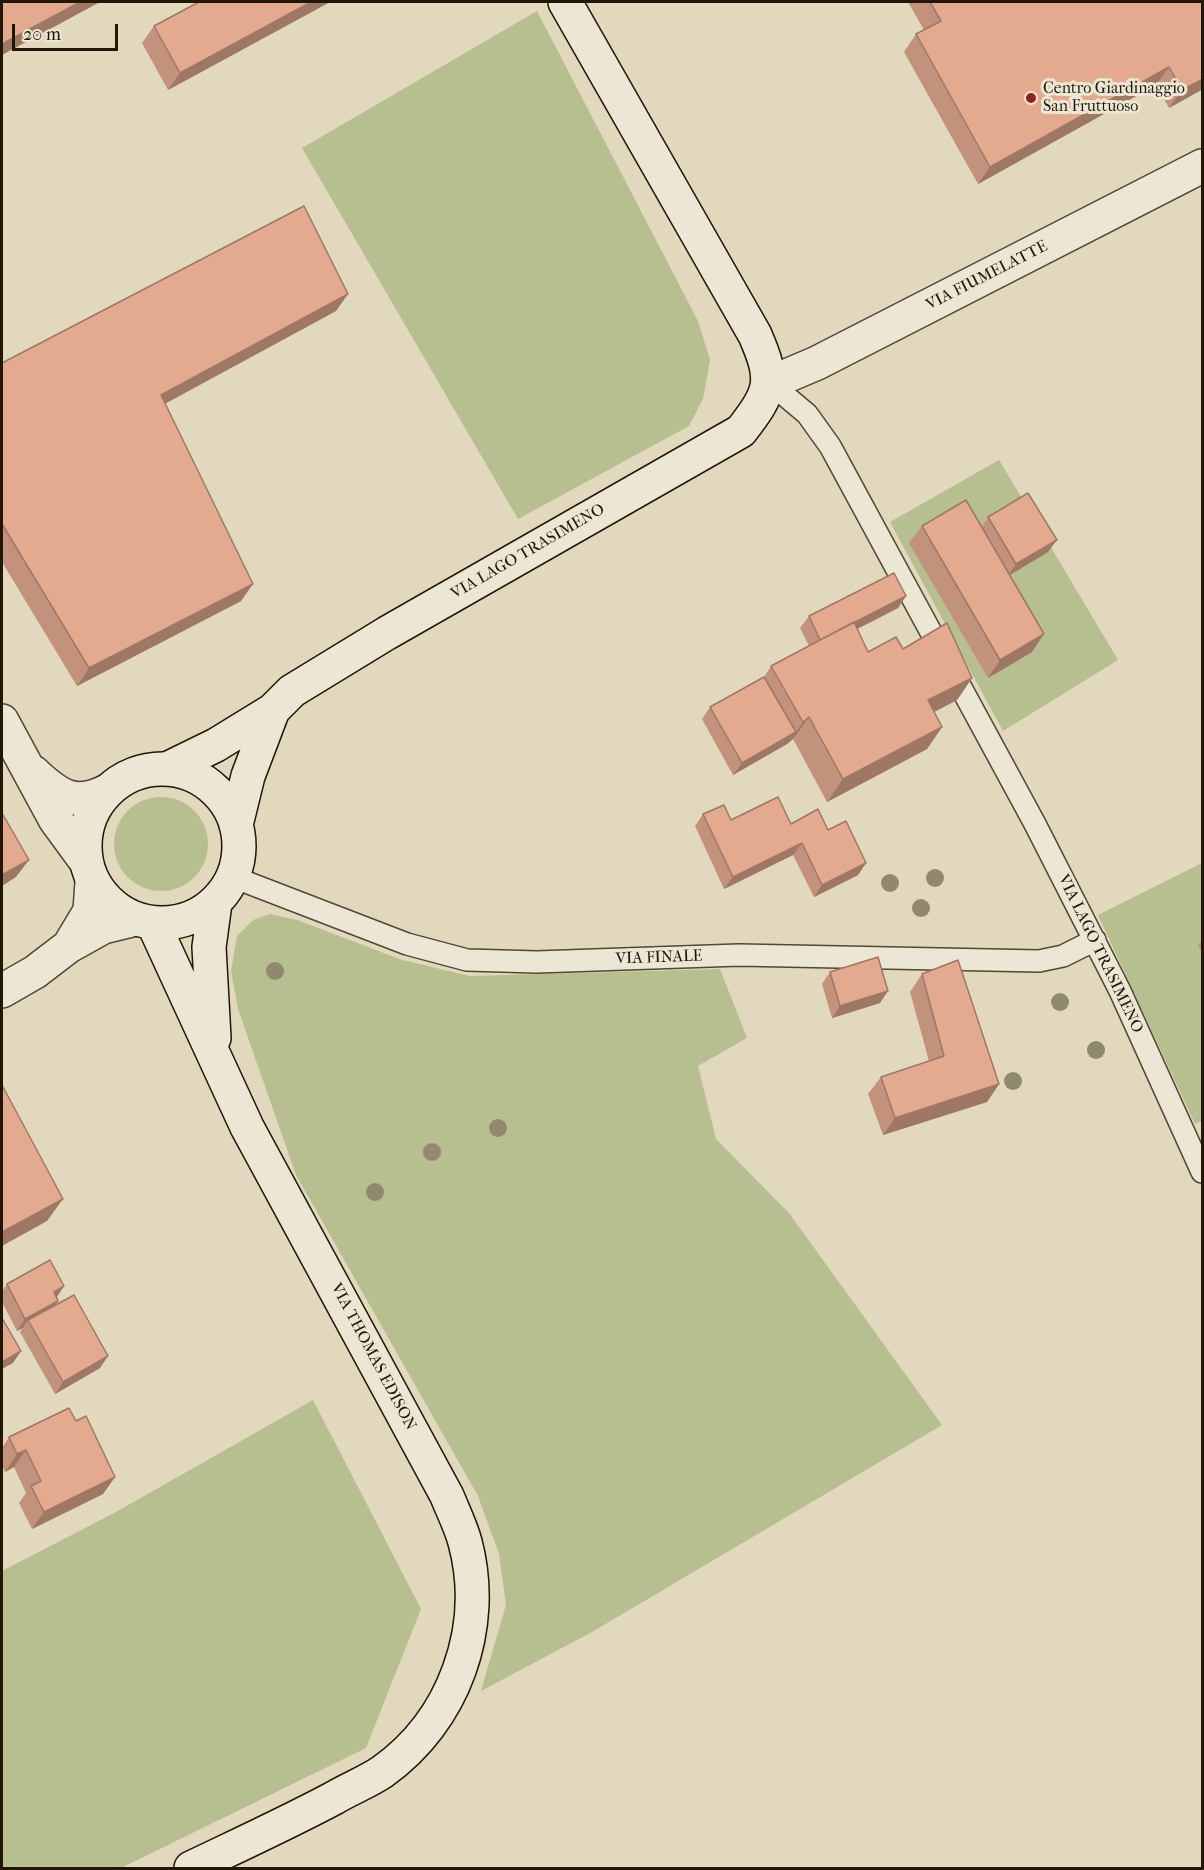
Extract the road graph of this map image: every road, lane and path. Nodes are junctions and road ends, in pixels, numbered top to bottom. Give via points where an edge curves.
1 (565, 2) edge
2 (1203, 166) edge
3 (770, 383) junction
4 (273, 710) junction
5 (2, 720) edge
6 (26, 766) junction
7 (169, 768) junction
8 (106, 791) junction
9 (236, 825) junction
10 (89, 871) junction
11 (233, 877) junction
12 (215, 903) junction
13 (144, 921) junction
14 (1095, 940) junction
15 (69, 946) junction
16 (2, 991) edge
17 (214, 1052) junction
18 (1203, 1172) edge
19 (191, 1869) edge

1 - 3 street via 755,335 766,359
2 - 3 street, VIA FIUMELATTE
3 - 4 street, VIA LAGO TRASIMENO via 759,408 741,430 387,633 292,691
3 - 14 lane, VIA LAGO TRASIMENO via 807,414 830,446 992,740
4 - 7 street, VIA LAGO TRASIMENO
4 - 9 street, VIA LAGO TRASIMENO via 248,776
5 - 6 street
6 - 8 street via 45,784 73,800 90,800
6 - 10 street
7 - 8 street via 146,769 125,777
7 - 9 street via 212,786 227,803
8 - 10 street via 92,811 85,835
9 - 11 street via 239,851
10 - 13 street via 104,898 119,911
10 - 15 street via 90,911
11 - 12 street
11 - 14 lane, VIA FINALE via 407,944 467,960 537,962 739,955 1039,961 1052,960
12 - 13 street via 196,916 175,923
12 - 17 street, VIA THOMAS EDISON via 209,947
13 - 15 street via 103,927
13 - 17 street, VIA THOMAS EDISON
14 - 18 lane, VIA LAGO TRASIMENO
15 - 16 street
17 - 19 street, VIA THOMAS EDISON via 247,1127 447,1496 465,1543 470,1576 469,1634 458,1678 423,1732 382,1772

